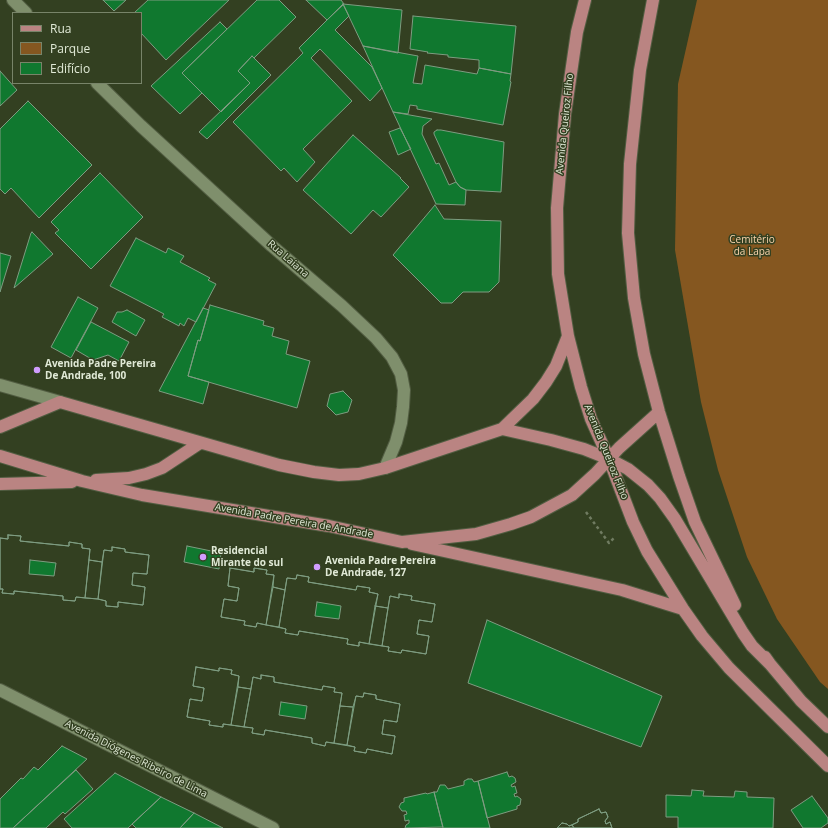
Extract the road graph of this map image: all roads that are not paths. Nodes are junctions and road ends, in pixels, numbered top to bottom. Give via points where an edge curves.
1 (13, 0) edge
2 (585, 0) edge
3 (653, 0) edge
4 (25, 12) edge
5 (98, 84) edge
6 (568, 336) junction
7 (0, 385) edge
8 (60, 402) junction
9 (659, 412) junction
10 (0, 426) edge
11 (502, 429) junction
12 (200, 443) junction
13 (0, 456) edge
14 (609, 459) junction
15 (385, 468) junction
16 (82, 481) junction
17 (0, 484) edge
18 (402, 542) junction
19 (683, 609) junction
20 (770, 664) junction
21 (0, 690) edge
22 (828, 727) edge
23 (828, 766) edge
24 (273, 828) edge

1 - 4 street
2 - 6 main road, Avenida Queiroz Filho via 577,32 565,114 557,208 558,274
3 - 9 main road via 640,70 630,164 628,233 634,298 644,354
5 - 15 street, Rua Laiana via 272,246 342,306 392,357 401,374 404,390 403,407 396,442
6 - 11 main road via 556,366 546,382 533,399
6 - 14 main road, Avenida Queiroz Filho via 591,419
7 - 8 street
8 - 10 main road
8 - 12 main road
9 - 14 main road, Avenida Padre Pereira de Andrade
9 - 20 main road via 695,522 739,614
11 - 14 main road via 584,449
11 - 15 main road
12 - 15 main road via 314,472 359,474
12 - 16 main road via 162,468 146,474
13 - 16 main road, Avenida Padre Pereira de Andrade
14 - 18 main road, Avenida Padre Pereira de Andrade via 572,495 530,517 476,534
14 - 19 main road, Avenida Queiroz Filho via 647,551
14 - 20 main road via 628,469 660,498 743,633
16 - 17 main road
16 - 18 main road, Avenida Padre Pereira de Andrade via 142,495 329,526
18 - 19 main road via 622,590
19 - 23 main road, Avenida Queiroz Filho via 729,668
20 - 22 main road via 801,701
21 - 24 street, Avenida Diógenes Ribeiro de Lima

